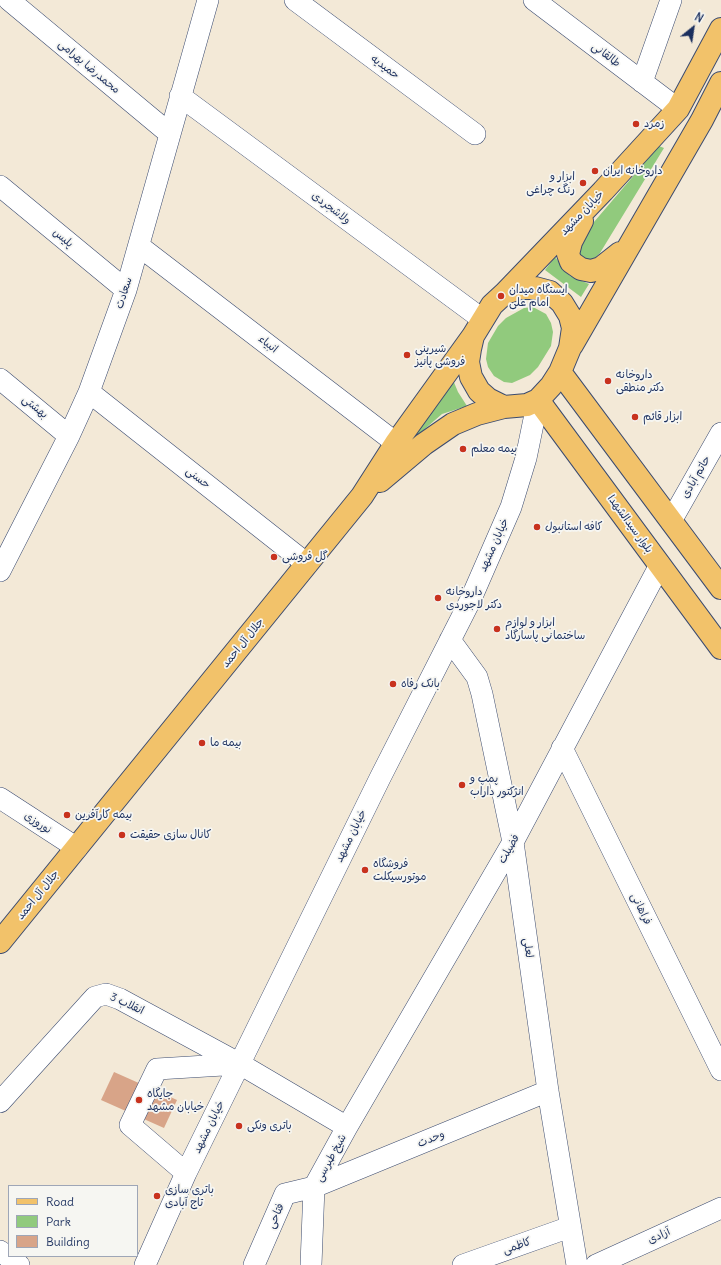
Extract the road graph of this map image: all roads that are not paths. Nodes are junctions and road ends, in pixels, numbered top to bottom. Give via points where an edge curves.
1 (9, 0) edge
2 (208, 0) edge
3 (295, 0) edge
4 (534, 0) edge
5 (671, 0) edge
6 (721, 29) edge
7 (642, 82) junction
8 (721, 83) edge
9 (180, 96) junction
10 (678, 109) junction
11 (170, 134) junction
12 (475, 134) dead end
13 (0, 186) edge
14 (603, 191) junction
15 (139, 246) junction
16 (627, 246) junction
17 (126, 290) junction
18 (505, 293) junction
19 (477, 327) junction
20 (570, 348) junction
21 (560, 372) junction
22 (0, 379) edge
23 (89, 392) junction
24 (538, 400) junction
25 (504, 407) junction
26 (721, 433) edge
27 (70, 436) junction
28 (396, 443) junction
29 (619, 451) junction
30 (591, 472) junction
31 (362, 496) junction
32 (671, 521) junction
33 (307, 564) junction
34 (660, 565) junction
35 (0, 571) edge
36 (721, 588) edge
37 (450, 640) junction
38 (721, 648) edge
39 (562, 748) junction
40 (0, 798) edge
41 (513, 842) junction
42 (76, 848) junction
43 (0, 942) edge
44 (240, 1064) junction
45 (721, 1070) edge
46 (548, 1091) junction
47 (0, 1102) edge
48 (347, 1127) junction
49 (186, 1174) junction
50 (314, 1187) junction
51 (721, 1208) edge
52 (570, 1228) junction
53 (8, 1257) edge
54 (19, 1265) edge
55 (145, 1265) edge
56 (254, 1265) edge
57 (311, 1265) edge
58 (463, 1265) edge
59 (577, 1265) edge
60 (596, 1265) edge

1 - 11 street, محمدرضا بهرامی
2 - 9 street, سعادت
3 - 12 street, حمیدیه
4 - 7 street, طالقانی
5 - 7 street
6 - 10 main road, خیابان مشهد
7 - 10 street, طالقانی
8 - 16 main road via 702,120
9 - 11 street, سعادت
9 - 19 street, ولاشجردی
10 - 14 main road, خیابان مشهد
11 - 15 street, سعادت
13 - 17 street, پلیس
14 - 16 main road via 577,228 568,254 571,262 581,269 591,271 601,268
14 - 18 main road, خیابان مشهد
15 - 17 street, سعادت
15 - 28 street, انبیاء
16 - 20 main road
17 - 23 street, سعادت
18 - 19 main road via 492,305
18 - 20 main road via 520,288 550,292 562,303 570,316 573,328
19 - 25 main road via 468,362 471,377 488,399
19 - 28 main road, جلال آل احمد
20 - 21 main road
21 - 24 main road
21 - 29 main road
22 - 27 street, بهشتی
23 - 27 street, سعادت
23 - 33 street, حسنی
24 - 25 main road via 527,405
24 - 30 main road, بلوار سیدالشهدا
24 - 37 street, خیابان مشهد via 526,458 511,507
25 - 31 main road via 453,424 424,444
26 - 32 street, حاتم آبادی
27 - 35 street, سعادت
28 - 31 main road, جلال آل احمد
29 - 30 main road
29 - 32 main road
30 - 34 main road, بلوار سیدالشهدا
31 - 33 main road, جلال آل احمد
32 - 36 main road
33 - 42 main road, جلال آل احمد
34 - 38 main road, بلوار سیدالشهدا
34 - 39 street, فضیلت
37 - 41 street, لعلی via 477,678 482,694
37 - 44 street, خیابان مشهد
39 - 41 street, فضیلت
39 - 45 street, فراهانی
40 - 42 street, نوروزی
41 - 46 street, لعلی
41 - 48 street, فضیلت
42 - 43 main road, جلال آل احمد
44 - 47 street, انقلاب 3 via 120,999 106,994 95,997
44 - 48 street, شیخ طبرسی
44 - 49 street, خیابان مشهد
44 - 49 street via 157,1069 130,1125
46 - 50 street, وحدت
46 - 52 street, لعلی
48 - 50 street, شیخ طبرسی
49 - 55 street, خیابان مشهد
50 - 56 street, فتاحی via 285,1194
50 - 57 street, شیخ طبرسی
51 - 60 street, آزادی
52 - 58 street, کاظمی
52 - 59 street, لعلی
53 - 54 street

